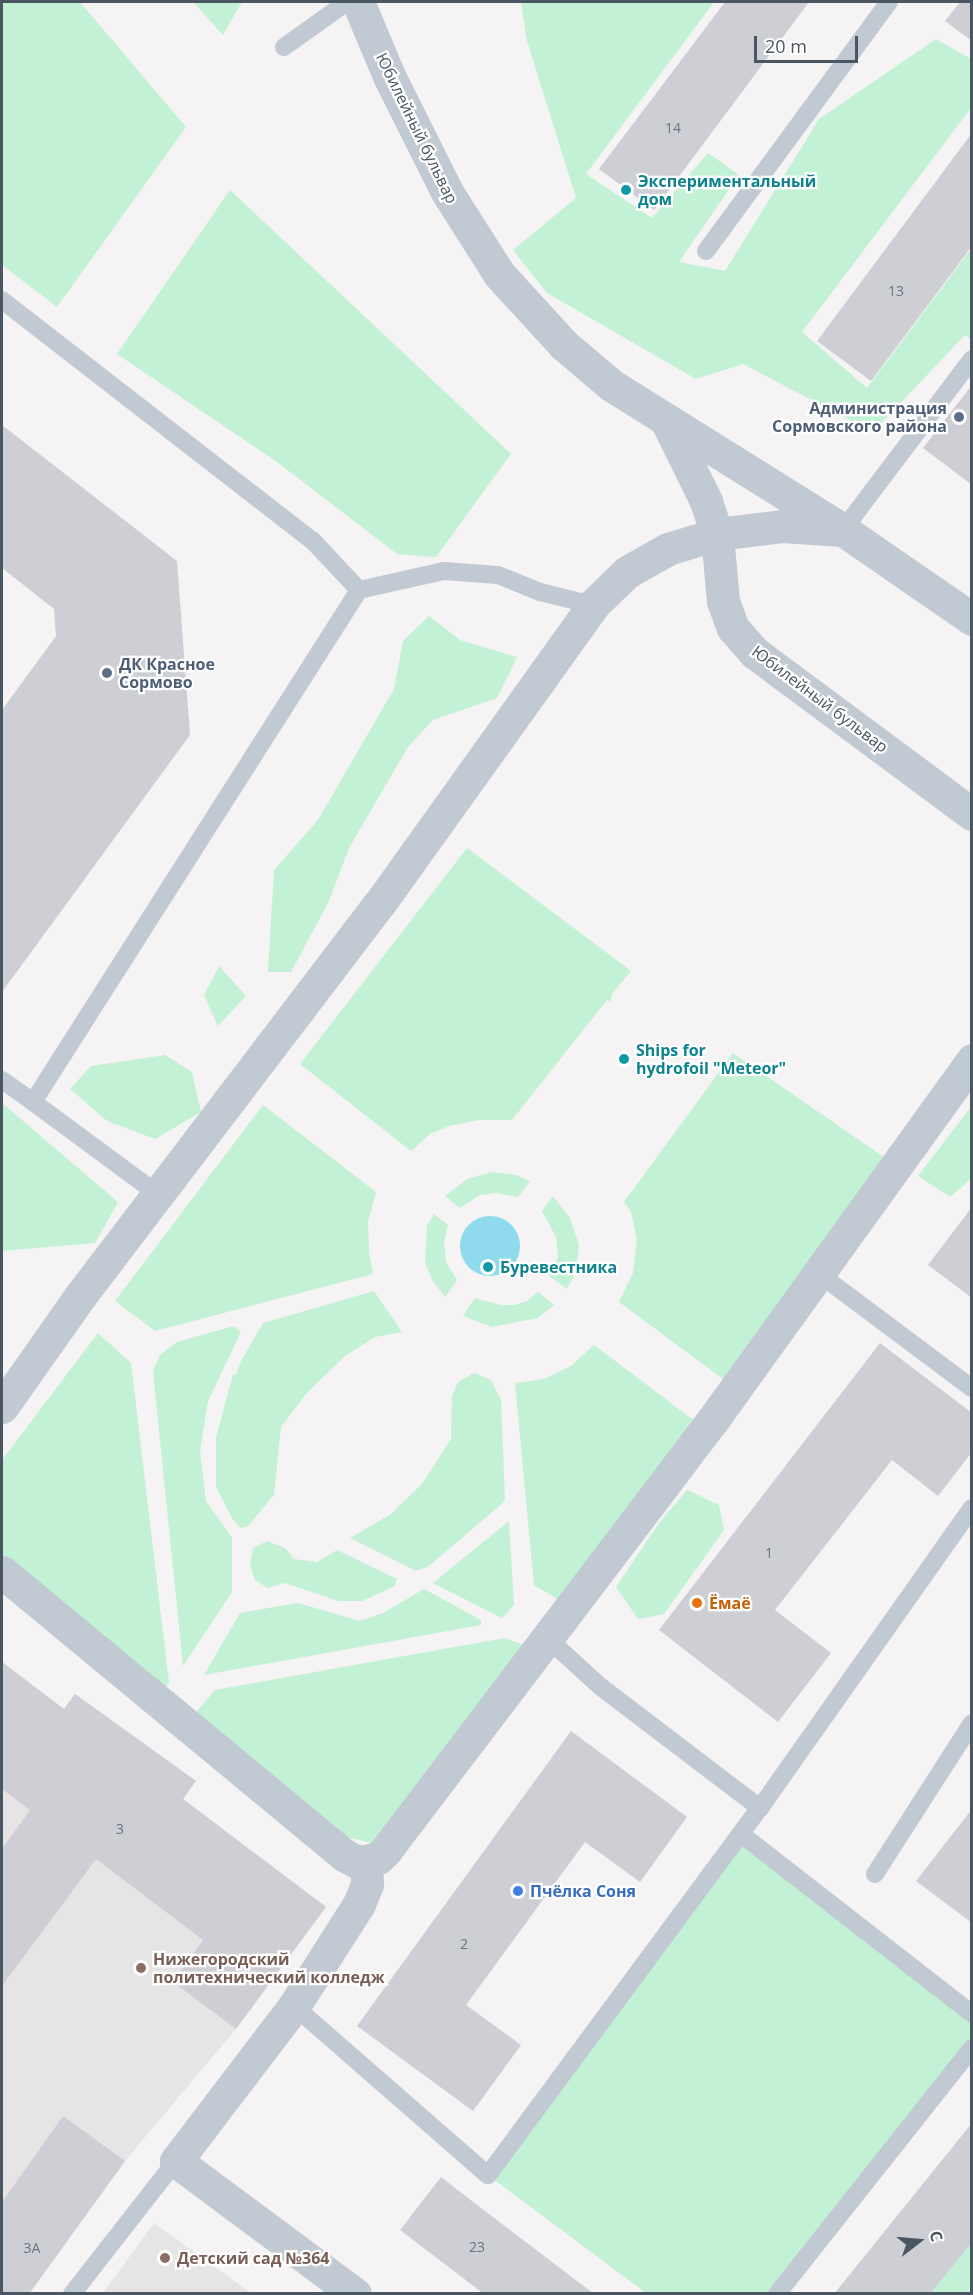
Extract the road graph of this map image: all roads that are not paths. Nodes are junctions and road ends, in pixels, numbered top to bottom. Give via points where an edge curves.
1 (347, 2) edge
2 (358, 2) edge
3 (889, 2) edge
4 (284, 47) dead end
5 (706, 252) dead end
6 (2, 300) edge
7 (972, 359) edge
8 (666, 420) junction
9 (843, 530) junction
10 (717, 534) junction
11 (359, 590) junction
12 (593, 605) junction
13 (972, 619) edge
14 (972, 814) edge
15 (972, 1060) edge
16 (2, 1080) edge
17 (33, 1102) junction
18 (159, 1195) junction
19 (818, 1273) junction
20 (972, 1388) edge
21 (2, 1407) edge
22 (972, 1508) edge
23 (2, 1572) edge
24 (546, 1637) junction
25 (972, 1723) edge
26 (760, 1808) junction
27 (741, 1833) junction
28 (366, 1862) junction
29 (875, 1874) dead end
30 (294, 2006) junction
31 (972, 2014) edge
32 (972, 2048) edge
33 (176, 2161) junction
34 (72, 2294) edge
35 (355, 2294) edge
36 (777, 2294) edge

1 - 4 lane
2 - 8 street, Юбилейный бульвар via 390,78 447,192 499,274 564,345 611,386
3 - 5 lane
6 - 11 lane via 313,541
7 - 9 lane
8 - 9 street, Юбилейный бульвар
8 - 10 street, Юбилейный бульвар via 706,501
9 - 10 street via 782,526
9 - 13 street, Юбилейный бульвар
10 - 12 street via 668,549 627,572
10 - 14 street, Юбилейный бульвар via 723,601 733,628 755,653
11 - 12 lane via 444,571 498,575 540,592
11 - 17 lane
12 - 18 street via 380,903
15 - 19 street
16 - 17 lane
17 - 18 lane
18 - 21 street via 81,1295
19 - 20 lane
19 - 24 street via 712,1421
22 - 26 lane
23 - 28 street via 344,1856
24 - 26 lane via 601,1687
24 - 28 street via 386,1850
25 - 29 lane
26 - 27 lane
27 - 30 lane via 488,2175
27 - 31 lane
28 - 30 street via 367,1884 359,1904
30 - 33 street
32 - 36 lane
33 - 34 lane
33 - 35 street

